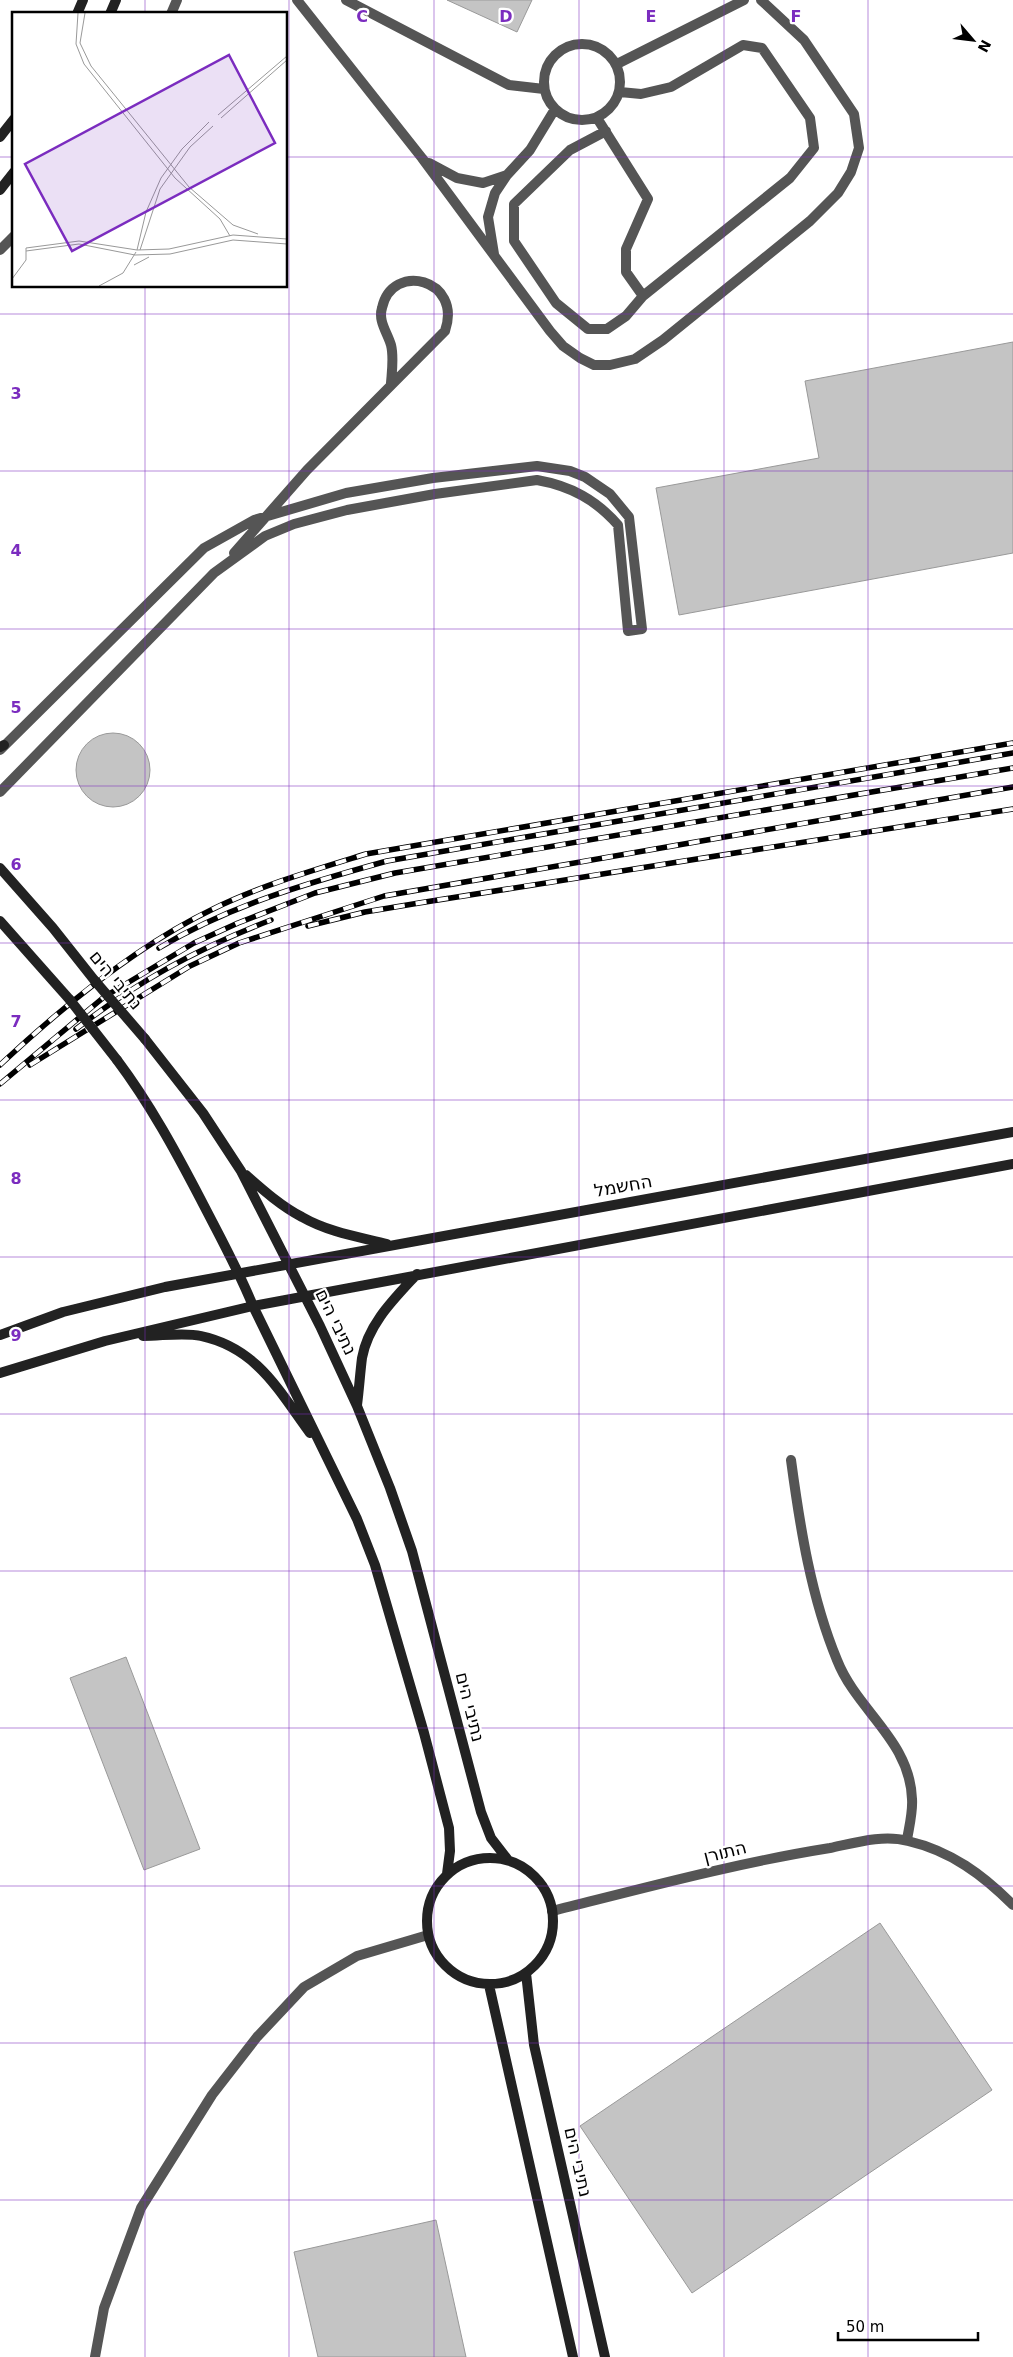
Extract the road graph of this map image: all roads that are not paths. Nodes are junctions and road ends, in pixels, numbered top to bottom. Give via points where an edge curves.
1 (83, 0) edge
2 (116, 0) edge
3 (177, 0) edge
4 (297, 0) edge
5 (346, 0) edge
6 (744, 0) edge
7 (761, 0) edge
8 (78, 12) edge
9 (111, 12) edge
10 (172, 12) edge
11 (616, 64) junction
12 (544, 89) junction
13 (620, 92) junction
14 (554, 109) junction
15 (597, 118) junction
16 (12, 122) edge
17 (606, 131) junction
18 (0, 137) edge
19 (422, 158) junction
20 (12, 175) edge
21 (507, 175) junction
22 (0, 190) edge
23 (12, 238) edge
24 (0, 250) edge
25 (494, 258) junction
26 (643, 296) junction
27 (391, 383) junction
28 (266, 516) junction
29 (214, 573) junction
30 (1, 747) edge
31 (0, 792) edge
32 (0, 868) edge
33 (0, 921) edge
34 (1013, 1132) edge
35 (1013, 1164) edge
36 (241, 1171) junction
37 (391, 1245) junction
38 (289, 1263) junction
39 (239, 1273) junction
40 (417, 1274) junction
41 (305, 1295) junction
42 (253, 1306) junction
43 (0, 1335) edge
44 (125, 1336) junction
45 (0, 1373) edge
46 (357, 1406) junction
47 (324, 1452) junction
48 (791, 1460) dead end
49 (907, 1840) junction
50 (508, 1860) junction
51 (447, 1874) junction
52 (1013, 1905) edge
53 (552, 1911) junction
54 (428, 1935) junction
55 (526, 1973) junction
56 (489, 1985) junction
57 (95, 2357) edge
58 (572, 2357) edge
59 (605, 2357) edge

1 - 8 street
2 - 9 street
3 - 10 street
4 - 19 street
5 - 12 street via 509,84
6 - 11 street
7 - 25 street via 804,40 854,114 859,148 851,172 838,193 810,221 663,340 635,358 610,365 594,364 563,346
11 - 12 street via 602,49 586,44 570,46 560,51 547,68
11 - 13 street
12 - 14 street
13 - 15 street via 607,112
13 - 26 street via 642,94 671,87 743,44 762,48 810,118 814,148 790,178
14 - 15 street via 574,120
14 - 21 street via 530,150
15 - 17 street
16 - 18 street
17 - 26 street via 648,199 626,249 626,272
17 - 26 street via 570,150 514,204 514,241 556,303 588,329 607,329 626,316
19 - 21 street via 457,178 483,182
19 - 25 street
20 - 22 street
21 - 25 street via 495,193 488,217
23 - 24 street
27 - 27 street via 445,331 449,320 446,299 431,284 410,280 395,287 385,298 381,320 391,345
27 - 28 street
28 - 29 street
28 - 29 street via 346,493 433,478 538,466 570,471 598,484 629,517 642,629 628,631 618,525 601,507 579,493 537,480 435,494 347,510 294,524 265,536
28 - 30 street via 204,548
29 - 31 street
32 - 36 street, נתיבי הים, bridge via 145,1039 203,1113
33 - 39 street, bridge via 70,1000 140,1092
34 - 37 street, החשמל
35 - 40 street
36 - 37 street via 302,1218 327,1229
36 - 38 street, נתיבי הים
37 - 38 street, החשמל
38 - 39 street, החשמל
38 - 41 street, נתיבי הים
39 - 42 street
39 - 43 street, החשמל via 63,1312
40 - 41 street
40 - 46 street via 385,1309 371,1332 362,1356
41 - 42 street
41 - 46 street, נתיבי הים
42 - 44 street
42 - 47 street
44 - 45 street
44 - 47 street via 200,1336 246,1354 261,1367
46 - 50 street, נתיבי הים via 412,1551 481,1812 491,1838
47 - 51 street via 357,1518 375,1565 422,1724 449,1828
48 - 49 street via 801,1532 837,1662 901,1752 907,1770 912,1799
49 - 52 street via 969,1866
49 - 53 street, התורן via 880,1839 774,1857
50 - 51 street via 476,1859
50 - 53 street via 524,1867 538,1879
51 - 54 street via 429,1902
53 - 55 street via 553,1928 548,1946
54 - 56 street via 443,1965 456,1976 472,1983
54 - 57 street via 357,1956 304,1987 257,2037 212,2095 141,2208 104,2308
55 - 56 street via 508,1982
55 - 59 street, נתיבי הים via 534,2045
56 - 58 street

